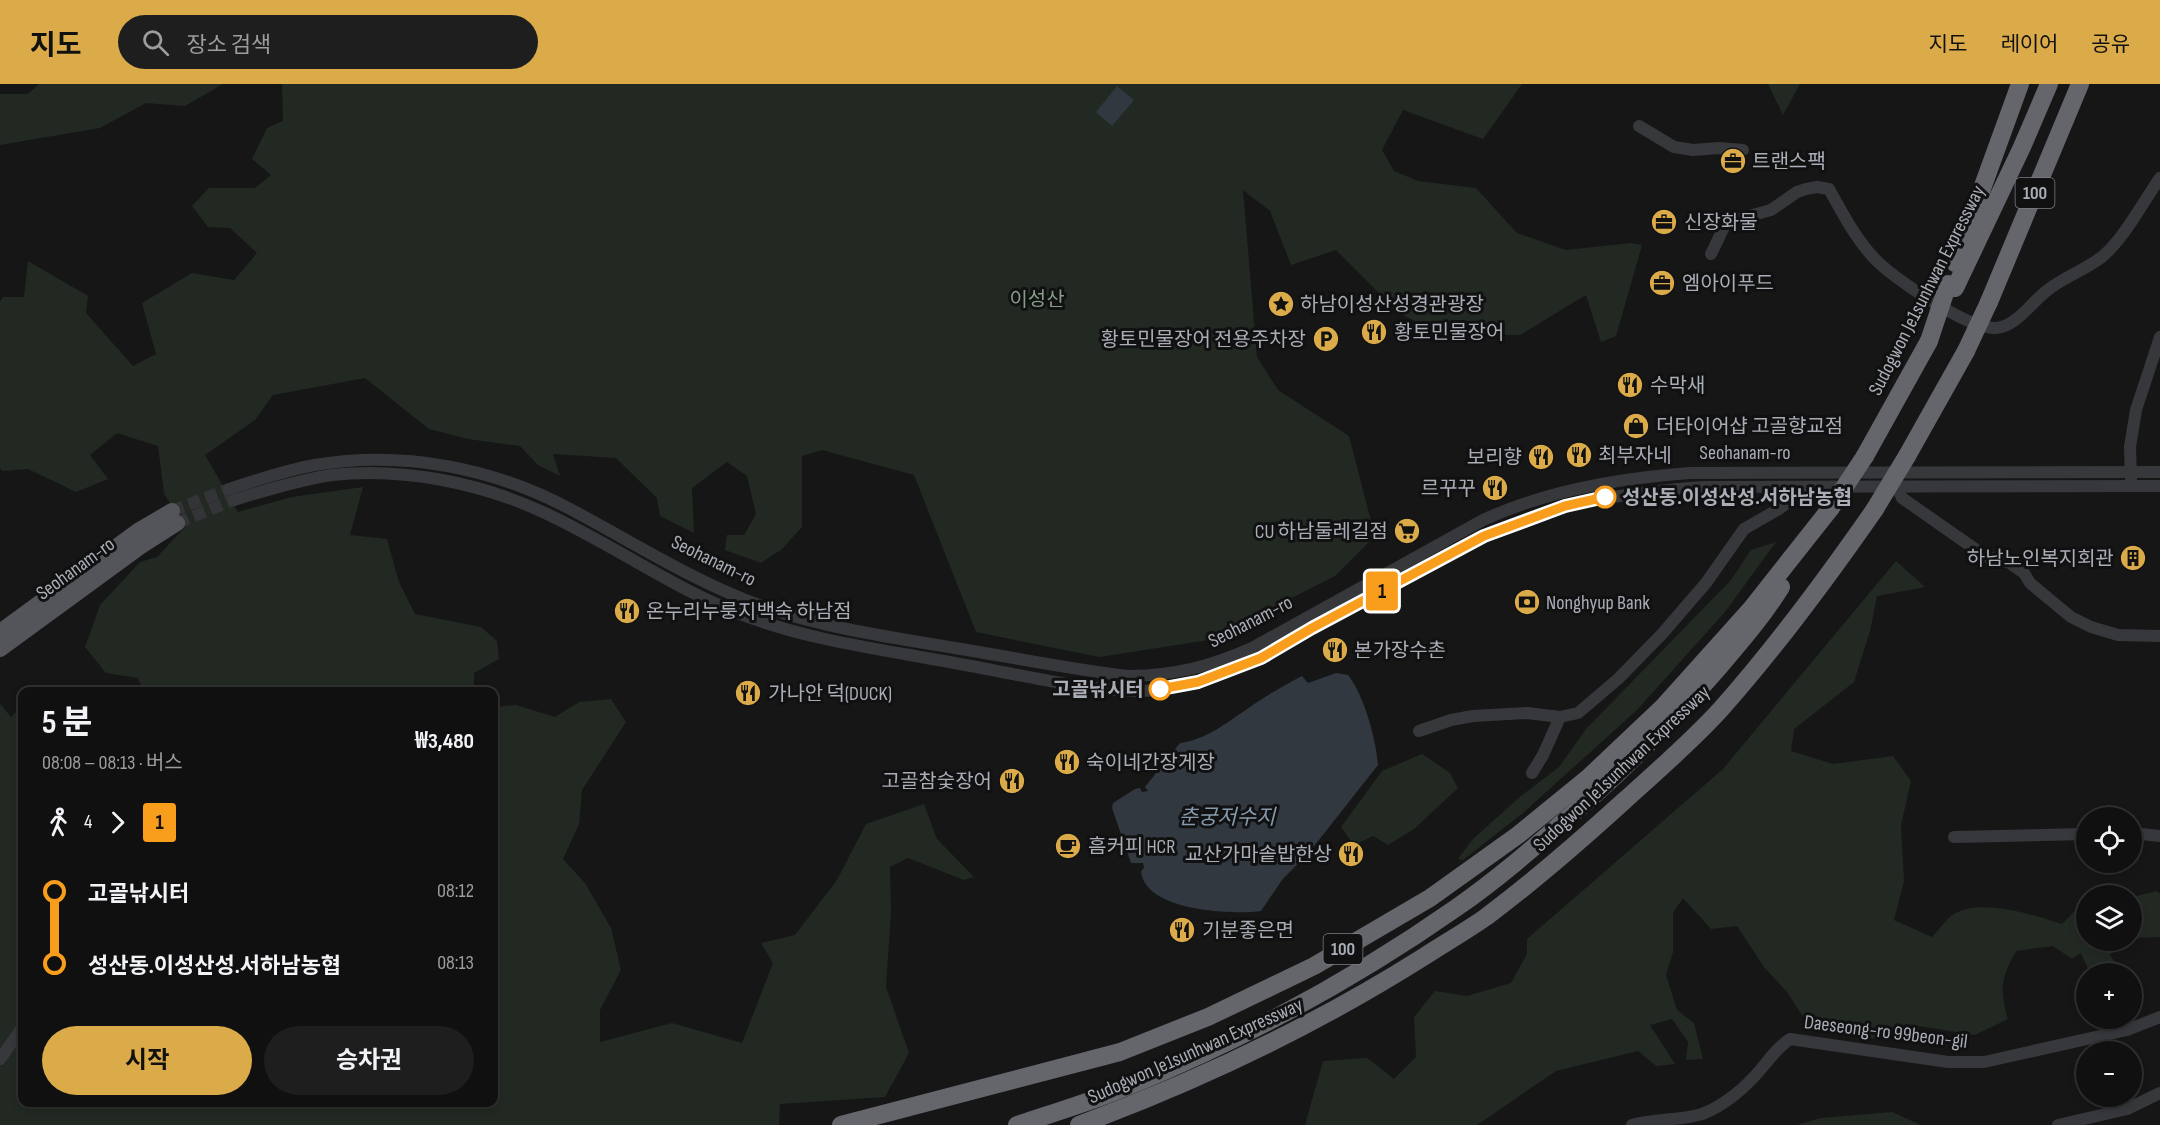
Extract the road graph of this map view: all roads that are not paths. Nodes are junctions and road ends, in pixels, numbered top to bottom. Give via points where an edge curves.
1 (2020, 84) edge
2 (2049, 84) edge
3 (2080, 84) edge
4 (1639, 126) dead end
5 (1743, 150) dead end
6 (2160, 178) edge
7 (1712, 254) dead end
8 (1951, 286) junction
9 (2160, 337) edge
10 (2160, 472) edge
11 (2131, 473) junction
12 (2160, 486) edge
13 (1790, 487) junction
14 (1897, 487) junction
15 (2131, 487) junction
16 (1830, 509) junction
17 (0, 632) edge
18 (2160, 636) edge
19 (0, 649) edge
20 (1560, 717) junction
21 (1419, 731) dead end
22 (1532, 773) dead end
23 (2076, 834) edge
24 (2142, 834) edge
25 (2160, 836) edge
26 (1954, 837) dead end
27 (2160, 1017) edge
28 (18, 1034) edge
29 (0, 1059) edge
30 (2160, 1093) edge
31 (841, 1125) edge
32 (1017, 1125) edge
33 (1079, 1125) edge
34 (1632, 1125) edge
35 (2058, 1125) edge

1 - 8 highway
2 - 8 highway, Sudogwon Je1sunhwan Expressway / 100 via 2022,147
3 - 33 highway, Sudogwon Je1sunhwan Expressway / 100, bridge via 1989,302 1907,456 1816,594 1721,709 1572,848 1485,917 1323,1017 1226,1065
4 - 5 street via 1674,147
6 - 7 street via 2104,255 2050,288 2010,325 1995,328 1959,317 1899,279 1874,258 1852,230 1829,189 1806,189 1771,210 1731,221 1725,225
8 - 16 highway, Sudogwon Je1sunhwan Expressway / 100, bridge via 1929,341 1865,456
9 - 11 street via 2136,410 2130,447
10 - 11 street, Seohanam-ro
11 - 13 street, Seohanam-ro via 1690,473 1610,482 1522,503 1483,520 1233,657 1195,669 1129,676 827,626 796,617 706,582 532,491 455,467 423,462 349,461 298,468 231,495 358,473 456,483 546,513 676,586 768,624 842,642 1034,677 1136,691 1198,682 1261,658 1484,536 1565,506 1640,491
11 - 15 street
12 - 15 street, Seohanam-ro
13 - 14 street, Seohanam-ro
13 - 20 street via 1788,502 1744,529 1706,583 1618,679 1578,713
14 - 15 street, Seohanam-ro
14 - 18 street via 1902,498 1985,556 2010,563 2024,573 2030,584 2071,617 2118,635
16 - 31 highway, Sudogwon Je1sunhwan Expressway / 100 via 1750,609 1663,707 1588,778 1518,835 1430,898 1314,966 1208,1017 1131,1047
16 - 32 highway, Sudogwon Je1sunhwan Expressway / 100 via 1764,614 1670,723 1538,844 1457,907 1361,969 1212,1049 1133,1085
17 - 19 main road, Seohanam-ro via 138,531 174,517 141,546
20 - 21 street via 1527,713 1473,716
20 - 22 street
23 - 26 street
24 - 25 street
27 - 34 street, Daeseong-ro 99beon-gil via 2127,1030 1984,1062 1948,1062 1790,1039 1720,1105 1701,1114
28 - 29 street
30 - 35 street via 2127,1109

